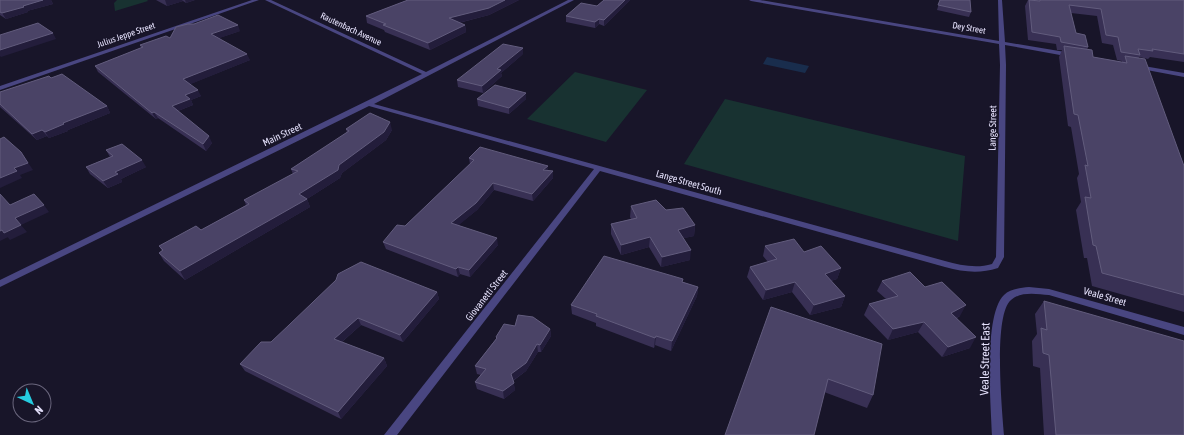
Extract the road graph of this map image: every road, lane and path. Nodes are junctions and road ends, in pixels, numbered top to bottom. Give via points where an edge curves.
1 (257, 0) edge
2 (268, 0) edge
3 (572, 0) edge
4 (751, 0) edge
5 (1000, 0) edge
6 (1003, 43) junction
7 (1074, 56) edge
8 (1129, 66) edge
9 (426, 74) junction
10 (1184, 75) edge
11 (0, 88) edge
12 (368, 104) junction
13 (598, 169) junction
14 (1000, 257) joint
15 (0, 284) edge
16 (1018, 291) joint
17 (1184, 331) edge
18 (390, 435) edge
19 (998, 435) edge

1 - 11 street, Julius Jeppe Street
2 - 9 street, Rautenbach Avenue
3 - 9 street, Main Street
4 - 6 street, Dey Street
5 - 6 street, Lange Street
6 - 7 street, Dey Street
6 - 14 street, Lange Street
8 - 10 street
9 - 12 street, Main Street
12 - 13 street, Lange Street South
12 - 15 street, Main Street
13 - 14 street, Lange Street South via 967,270 990,268 995,266
13 - 18 street, Giovanetti Street
16 - 17 street, Veale Street via 1040,291 1064,296
16 - 19 street, Veale Street East via 1001,304 997,322

